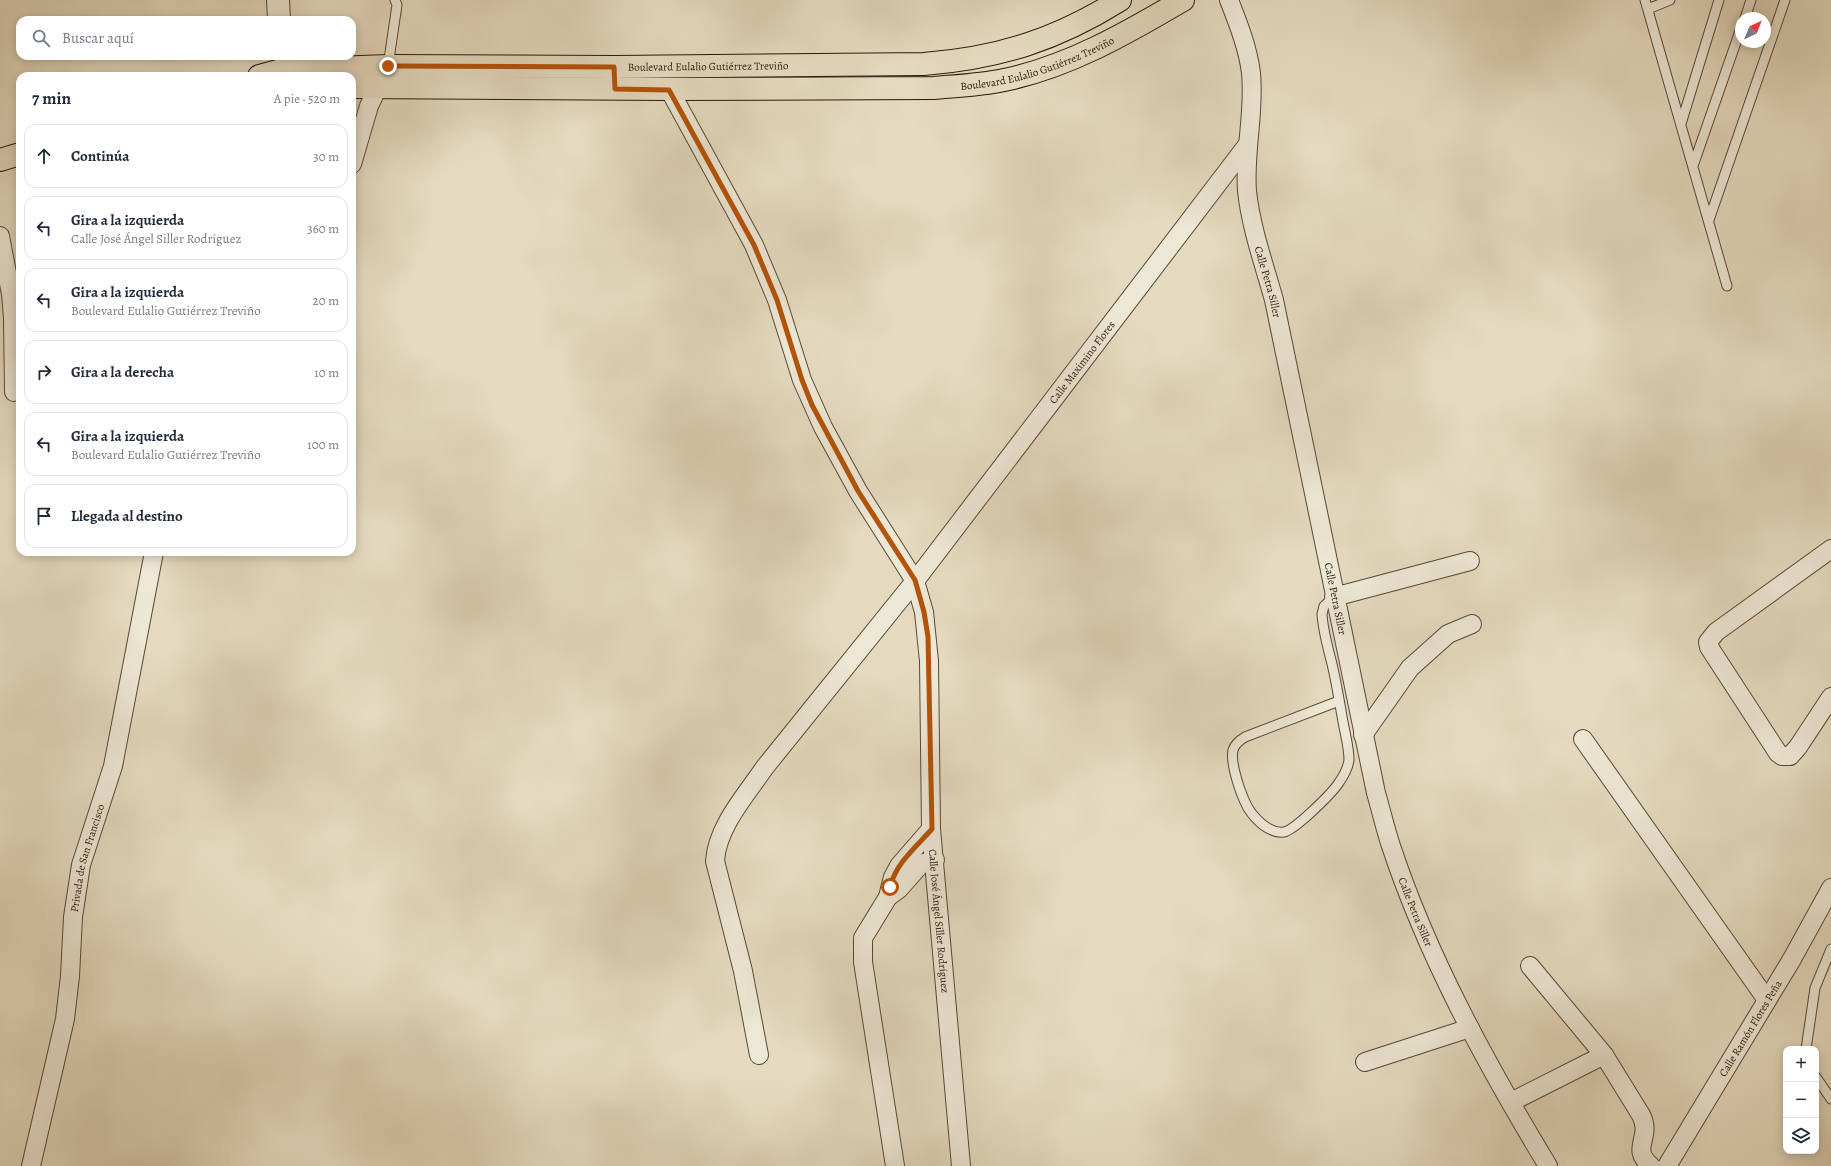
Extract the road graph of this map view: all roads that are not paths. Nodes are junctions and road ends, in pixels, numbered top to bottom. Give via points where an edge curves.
1 (278, 0) edge
2 (395, 0) edge
3 (1120, 0) edge
4 (1183, 0) edge
5 (1229, 0) edge
6 (1670, 0) edge
7 (1719, 0) edge
8 (1751, 0) edge
9 (1785, 0) edge
10 (1647, 4) edge
11 (1747, 12) edge
12 (279, 16) edge
13 (1735, 45) edge
14 (834, 65) junction
15 (388, 66) junction
16 (281, 67) edge
17 (614, 67) junction
18 (269, 72) edge
19 (356, 86) edge
20 (378, 87) junction
21 (615, 89) junction
22 (836, 89) junction
23 (669, 90) junction
24 (1681, 124) junction
25 (16, 139) edge
26 (1249, 143) junction
27 (0, 144) edge
28 (356, 150) edge
29 (16, 155) edge
30 (0, 160) edge
31 (1693, 166) junction
32 (1709, 220) junction
33 (0, 236) edge
34 (1727, 286) dead end
35 (14, 392) dead end
36 (1831, 549) edge
37 (153, 556) edge
38 (1470, 560) dead end
39 (915, 580) junction
40 (1334, 597) junction
41 (1472, 624) dead end
42 (1831, 697) edge
43 (1340, 701) junction
44 (1363, 735) junction
45 (1583, 739) dead end
46 (932, 829) junction
47 (935, 860) junction
48 (1831, 890) edge
49 (888, 897) junction
50 (1831, 949) edge
51 (1530, 966) dead end
52 (1767, 1000) junction
53 (1470, 1028) junction
54 (1806, 1046) edge
55 (759, 1055) dead end
56 (1604, 1055) junction
57 (1366, 1062) dead end
58 (1819, 1081) edge
59 (1831, 1099) edge
60 (1511, 1102) junction
61 (30, 1166) edge
62 (896, 1166) edge
63 (961, 1166) edge
64 (1548, 1166) edge
65 (1650, 1166) edge
66 (1667, 1166) edge

1 - 12 street
2 - 15 lane via 397,4
3 - 14 main road, Boulevard Eulalio Gutiérrez Treviño via 1058,34 991,56 924,64
4 - 22 main road, Boulevard Eulalio Gutiérrez Treviño via 1112,40 1081,54 1046,68 1003,80 934,88
5 - 26 street, Calle Petra Siller via 1247,50 1251,72
6 - 10 lane
7 - 24 lane
8 - 11 lane
9 - 32 lane
10 - 24 lane
13 - 31 lane
14 - 17 main road, Boulevard Eulalio Gutiérrez Treviño
14 - 22 main road
15 - 16 main road, Boulevard Eulalio Gutiérrez Treviño
15 - 17 main road, Boulevard Eulalio Gutiérrez Treviño
15 - 20 street
16 - 18 main road, Boulevard Eulalio Gutiérrez Treviño
17 - 21 main road
19 - 20 main road, Boulevard Eulalio Gutiérrez Treviño
20 - 21 main road, Boulevard Eulalio Gutiérrez Treviño
20 - 28 street via 369,106
21 - 23 main road, Boulevard Eulalio Gutiérrez Treviño
22 - 23 main road, Boulevard Eulalio Gutiérrez Treviño
23 - 39 street, Calle José Ángel Siller Rodríguez via 754,245 766,272 802,380 823,427 858,491
24 - 31 lane
25 - 27 main road
26 - 39 street, Calle Maximino Flores
26 - 40 street, Calle Petra Siller via 1246,166 1252,221 1274,300
29 - 30 main road
31 - 32 lane
32 - 34 lane
33 - 35 street via 11,294
36 - 42 street via 1716,632 1708,642 1782,756 1790,756 1798,747
37 - 61 street, Privada de San Francisco via 113,766 80,865 65,1019
38 - 40 street
39 - 46 street, Calle José Ángel Siller Rodríguez via 928,637
39 - 55 street, Calle Maximino Flores via 765,767 731,818 716,849 717,875 743,971
40 - 43 lane via 1324,606 1322,614
40 - 44 street, Calle Petra Siller
41 - 44 street via 1448,634 1410,668
43 - 43 lane via 1349,759 1344,774 1329,795 1297,825 1286,831 1270,829 1254,816 1241,794 1232,756 1233,749 1245,737
44 - 53 street, Calle Petra Siller via 1390,845 1430,946
45 - 52 street
46 - 47 street, Calle José Ángel Siller Rodríguez
46 - 49 street via 899,866
47 - 49 street via 921,864 899,889
47 - 63 street, Calle José Ángel Siller Rodríguez
48 - 52 street, Calle Ramón Flores Peña
49 - 62 street via 863,938 862,951
50 - 54 lane via 1815,988
51 - 56 street
52 - 66 street, Calle Ramón Flores Peña
53 - 57 street
53 - 60 street, Calle Petra Siller
56 - 60 street
56 - 65 street via 1644,1121 1645,1133 1641,1151
58 - 59 lane
60 - 64 street, Calle Petra Siller

